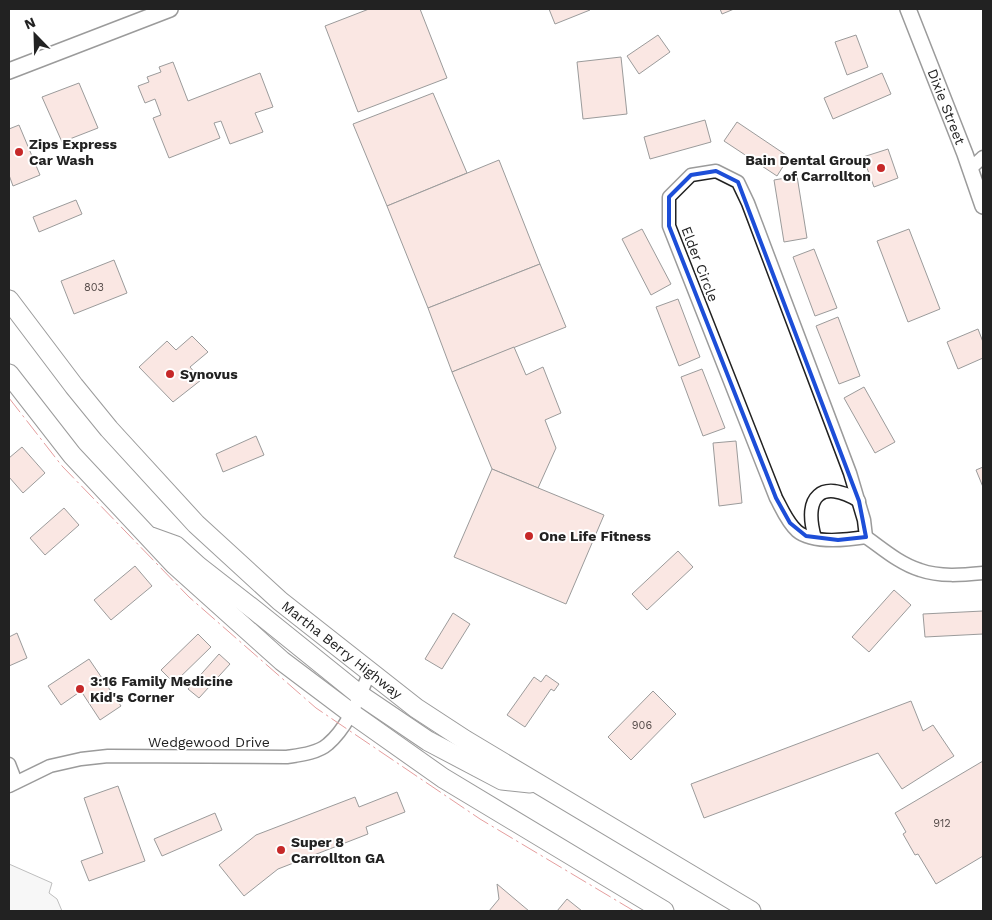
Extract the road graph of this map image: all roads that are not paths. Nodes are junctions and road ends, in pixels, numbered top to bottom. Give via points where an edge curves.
1 (170, 9) edge
2 (908, 9) edge
3 (9, 71) edge
4 (983, 157) edge
5 (977, 168) edge
6 (983, 206) edge
7 (9, 300) edge
8 (9, 374) edge
9 (859, 501) junction
10 (148, 536) junction
11 (866, 537) junction
12 (815, 538) junction
13 (983, 573) edge
14 (370, 672) junction
15 (360, 695) junction
16 (351, 714) junction
17 (9, 764) edge
18 (12, 784) edge
19 (538, 784) junction
20 (664, 911) edge
21 (751, 911) edge

1 - 3 street
2 - 5 street, Dixie Street
4 - 5 street
5 - 6 street, Dixie Street
7 - 14 main road, Martha Berry Highway via 109,428 196,524 280,601
8 - 10 main road via 72,455
9 - 11 street, Elder Circle
9 - 12 street via 840,491 821,494 811,506
9 - 12 street, Elder Circle via 738,182 716,171 691,175 669,197 669,226 776,498 798,532
10 - 15 main road via 176,546
10 - 16 main road via 175,565 282,661
11 - 12 street, Elder Circle
11 - 13 street via 919,570 942,575
14 - 15 street, Wedgewood Drive
14 - 19 main road, Martha Berry Highway via 416,708
15 - 16 street, Wedgewood Drive
15 - 19 main road via 453,756 502,780
16 - 18 street, Wedgewood Drive via 327,745 299,755 81,758 50,766
16 - 20 main road via 443,778
17 - 18 street
19 - 21 main road, Martha Berry Highway

